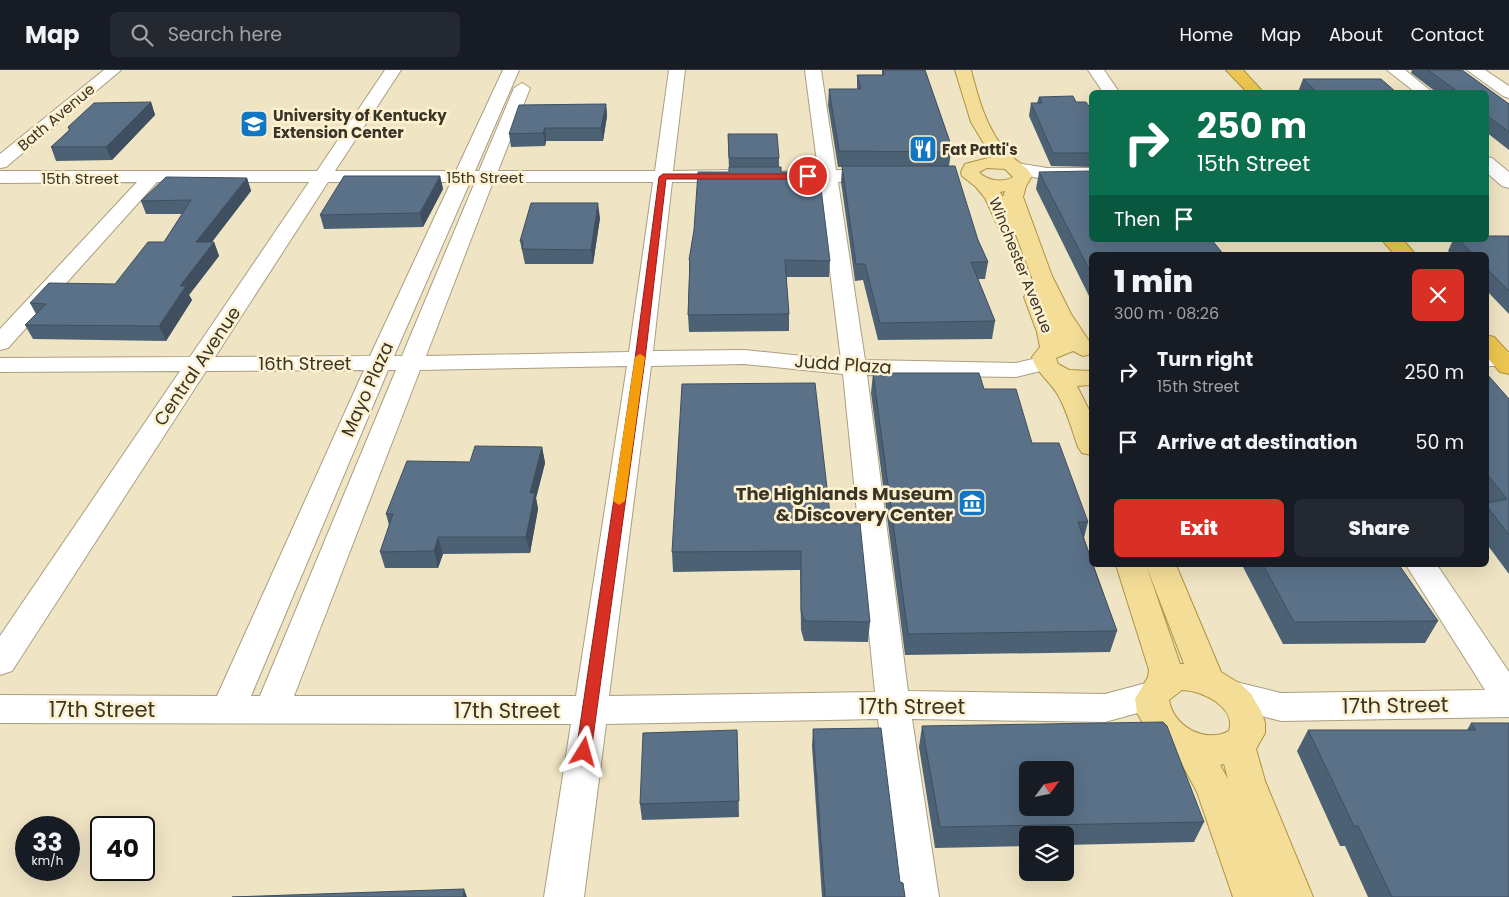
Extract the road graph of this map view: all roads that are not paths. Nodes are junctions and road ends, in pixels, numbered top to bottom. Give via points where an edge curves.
1 (112, 70) edge
2 (394, 70) edge
3 (511, 70) edge
4 (529, 70) edge
5 (677, 70) edge
6 (813, 70) edge
7 (948, 70) edge
8 (963, 70) edge
9 (1096, 70) edge
10 (1234, 70) edge
11 (1377, 70) edge
12 (1396, 70) edge
13 (1475, 70) edge
14 (1110, 90) edge
15 (1254, 90) edge
16 (1401, 90) edge
17 (1421, 90) edge
18 (1509, 93) edge
19 (1489, 149) edge
20 (0, 164) edge
21 (1497, 166) edge
22 (970, 174) junction
23 (1017, 174) junction
24 (1089, 174) edge
25 (895, 175) edge
26 (828, 176) junction
27 (322, 177) junction
28 (462, 177) junction
29 (487, 177) junction
30 (663, 177) junction
31 (0, 178) edge
32 (152, 178) junction
33 (1509, 182) edge
34 (1394, 242) edge
35 (1403, 252) edge
36 (0, 343) edge
37 (1087, 351) edge
38 (640, 359) junction
39 (1051, 362) junction
40 (379, 363) junction
41 (412, 363) junction
42 (198, 364) junction
43 (0, 365) edge
44 (854, 367) junction
45 (1089, 378) edge
46 (1089, 441) edge
47 (1132, 567) edge
48 (1162, 567) edge
49 (1422, 567) edge
50 (0, 662) edge
51 (1221, 688) junction
52 (1509, 699) edge
53 (1509, 703) edge
54 (892, 705) junction
55 (1281, 707) junction
56 (0, 709) edge
57 (228, 710) junction
58 (271, 710) junction
59 (590, 710) junction
60 (1167, 712) junction
61 (1242, 736) junction
62 (564, 897) edge
63 (919, 897) edge
64 (1253, 897) edge
65 (1294, 897) edge

1 - 20 street, Bath Avenue
2 - 27 street, Central Avenue
3 - 28 street, Mayo Plaza
4 - 29 street, Mayo Plaza
5 - 30 street
6 - 26 street
7 - 22 main road, Winchester Avenue via 980,155
8 - 23 main road via 988,137 995,150
9 - 14 street
10 - 15 highway
11 - 16 street
12 - 17 street
13 - 18 street
19 - 21 street
21 - 33 street
22 - 23 main road via 1001,186
22 - 39 main road, Winchester Avenue via 994,197 1005,221 1049,332
23 - 24 street
23 - 37 main road, Winchester Avenue via 1013,196 1045,283 1067,326
25 - 26 street, 15th Street
26 - 30 street, 15th Street
26 - 44 street
27 - 28 street, 15th Street
27 - 32 street, 15th Street
27 - 42 street, Central Avenue
28 - 29 street, 15th Street
28 - 40 street, Mayo Plaza
29 - 30 street, 15th Street
29 - 41 street, Mayo Plaza
30 - 38 street
31 - 32 street, 15th Street
32 - 36 street
34 - 35 highway
37 - 39 main road via 1067,346
38 - 41 street, 16th Street
38 - 44 street, Judd Plaza via 744,357
38 - 59 street
39 - 44 street, Judd Plaza via 1016,370
39 - 45 main road via 1080,380
39 - 46 main road, Winchester Avenue via 1075,401
40 - 41 street, 16th Street
40 - 42 street, 16th Street
40 - 57 street, Mayo Plaza
41 - 58 street, Mayo Plaza
42 - 43 street, 16th Street
42 - 50 street, Central Avenue
44 - 54 street
47 - 60 main road via 1162,657
48 - 51 main road via 1198,660
49 - 52 street
51 - 55 street, 17th Street
51 - 60 main road via 1177,677
51 - 61 main road via 1246,712
53 - 55 street, 17th Street
54 - 59 street, 17th Street
54 - 60 street, 17th Street
54 - 63 street
55 - 61 street, 17th Street
56 - 57 street, 17th Street
57 - 58 street, 17th Street
58 - 59 street, 17th Street
59 - 62 street
60 - 61 main road via 1207,751 1223,751
60 - 64 main road via 1214,787
61 - 65 main road via 1247,781

